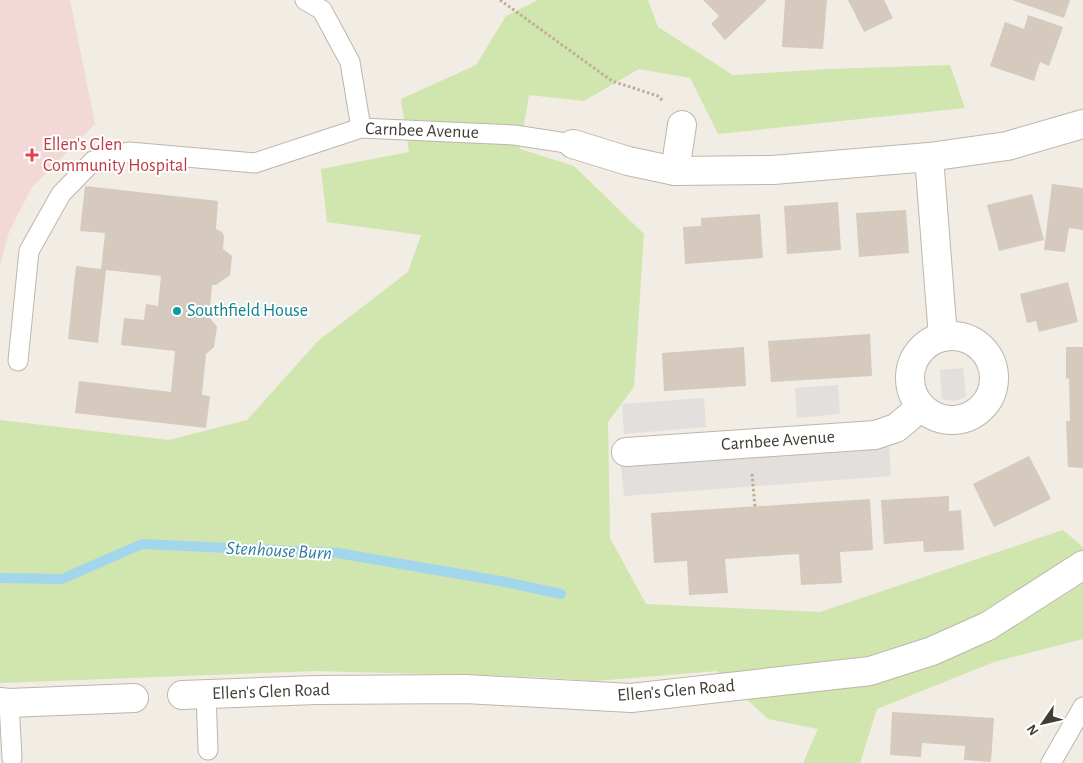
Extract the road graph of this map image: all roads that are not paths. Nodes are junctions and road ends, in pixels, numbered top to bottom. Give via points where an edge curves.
1 (305, 0) edge
2 (1083, 124) edge
3 (682, 125) road end
4 (360, 128) junction
5 (573, 144) joint
6 (929, 157) junction
7 (675, 171) junction
8 (943, 337) junction
9 (18, 361) dead end
10 (921, 407) junction
11 (626, 452) dead end
12 (1083, 566) edge
13 (194, 695) joint
14 (134, 698) dead end
15 (4, 702) edge
16 (1083, 707) edge
17 (208, 750) dead end
18 (12, 758) dead end
19 (1051, 763) edge

1 - 4 lane via 322,10 350,62
2 - 6 street, Carnbee Avenue via 1007,146
3 - 7 street
4 - 5 lane, Carnbee Avenue via 514,135
4 - 9 lane, Carnbee Avenue via 255,163 129,152 93,160 61,194 29,251
5 - 7 street, Carnbee Avenue
6 - 7 street, Carnbee Avenue via 774,170
6 - 8 street
8 - 10 street via 921,349 910,372 910,384
8 - 10 street via 958,336 983,350 991,362 994,376 992,391 980,409 961,420 933,416
10 - 11 street, Carnbee Avenue via 896,428 875,435
12 - 13 street, Ellen's Glen Road via 988,626 932,651 870,670 631,698 465,688
13 - 17 lane
14 - 15 street
15 - 18 lane
16 - 19 lane

